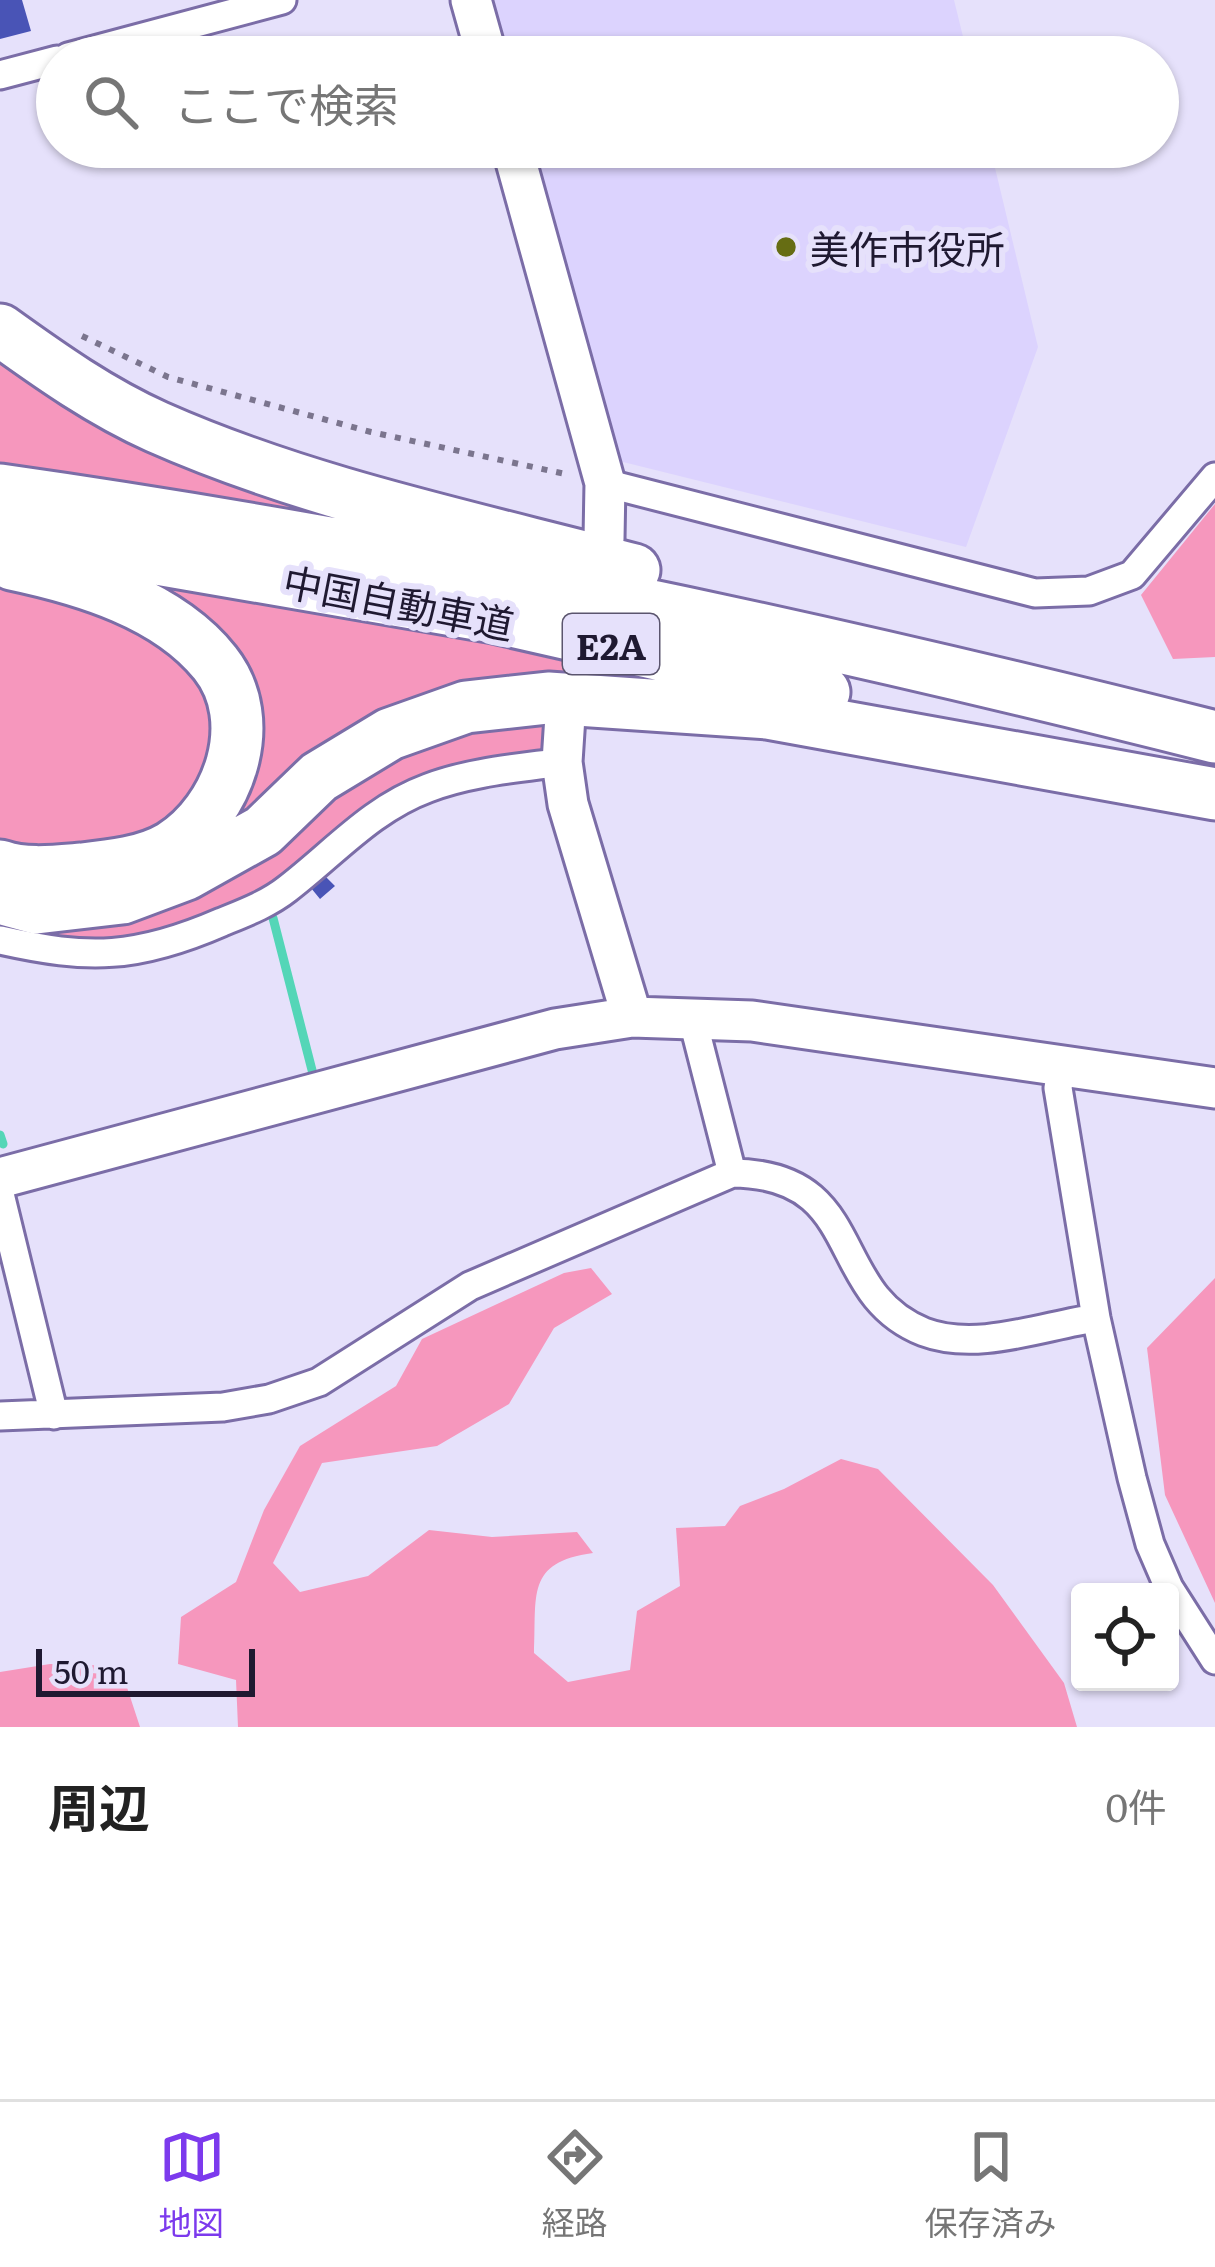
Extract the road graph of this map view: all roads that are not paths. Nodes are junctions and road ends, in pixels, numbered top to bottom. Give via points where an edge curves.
1 (282, 0) edge
2 (471, 0) edge
3 (147, 36) edge
4 (481, 36) edge
5 (36, 66) edge
6 (0, 75) edge
7 (518, 168) edge
8 (0, 330) edge
9 (1215, 477) edge
10 (605, 483) junction
11 (0, 490) edge
12 (0, 532) edge
13 (604, 539) dead end
14 (0, 561) edge
15 (1001, 685) junction
16 (565, 716) dead end
17 (1215, 737) edge
18 (562, 762) junction
19 (1215, 791) edge
20 (0, 866) edge
21 (0, 898) edge
22 (0, 940) edge
23 (632, 1017) junction
24 (692, 1017) junction
25 (1062, 1064) junction
26 (1215, 1088) edge
27 (732, 1173) junction
28 (0, 1178) edge
29 (0, 1194) edge
30 (1096, 1318) junction
31 (54, 1415) junction
32 (0, 1416) edge
33 (1215, 1660) edge

1 - 3 street
2 - 4 street
5 - 6 street
7 - 10 street
8 - 15 highway via 155,426 265,467 941,644
9 - 10 street via 1132,575 1089,591 1035,593
10 - 13 street
11 - 15 highway, 中国自動車道 / E2A via 570,590
12 - 19 highway, 中国自動車道 / E2A via 494,617
14 - 20 highway via 130,598 192,640 217,665 239,737 203,822 168,849 64,871
15 - 17 highway, 中国自動車道 / E2A
16 - 18 street
18 - 22 street via 429,787 368,819 284,892 193,935 111,955
18 - 23 street
19 - 21 highway via 767,713 548,698 466,707 390,734 319,777 263,831 122,898 36,908
23 - 24 street
23 - 28 street via 555,1029
24 - 25 street
24 - 27 street
25 - 26 street
25 - 30 street via 1058,1088
27 - 30 street via 793,1182 822,1204 865,1286 892,1314 927,1333 980,1340
27 - 31 street via 470,1286 319,1382 223,1407
29 - 31 street
30 - 33 street via 1150,1544
31 - 32 street

